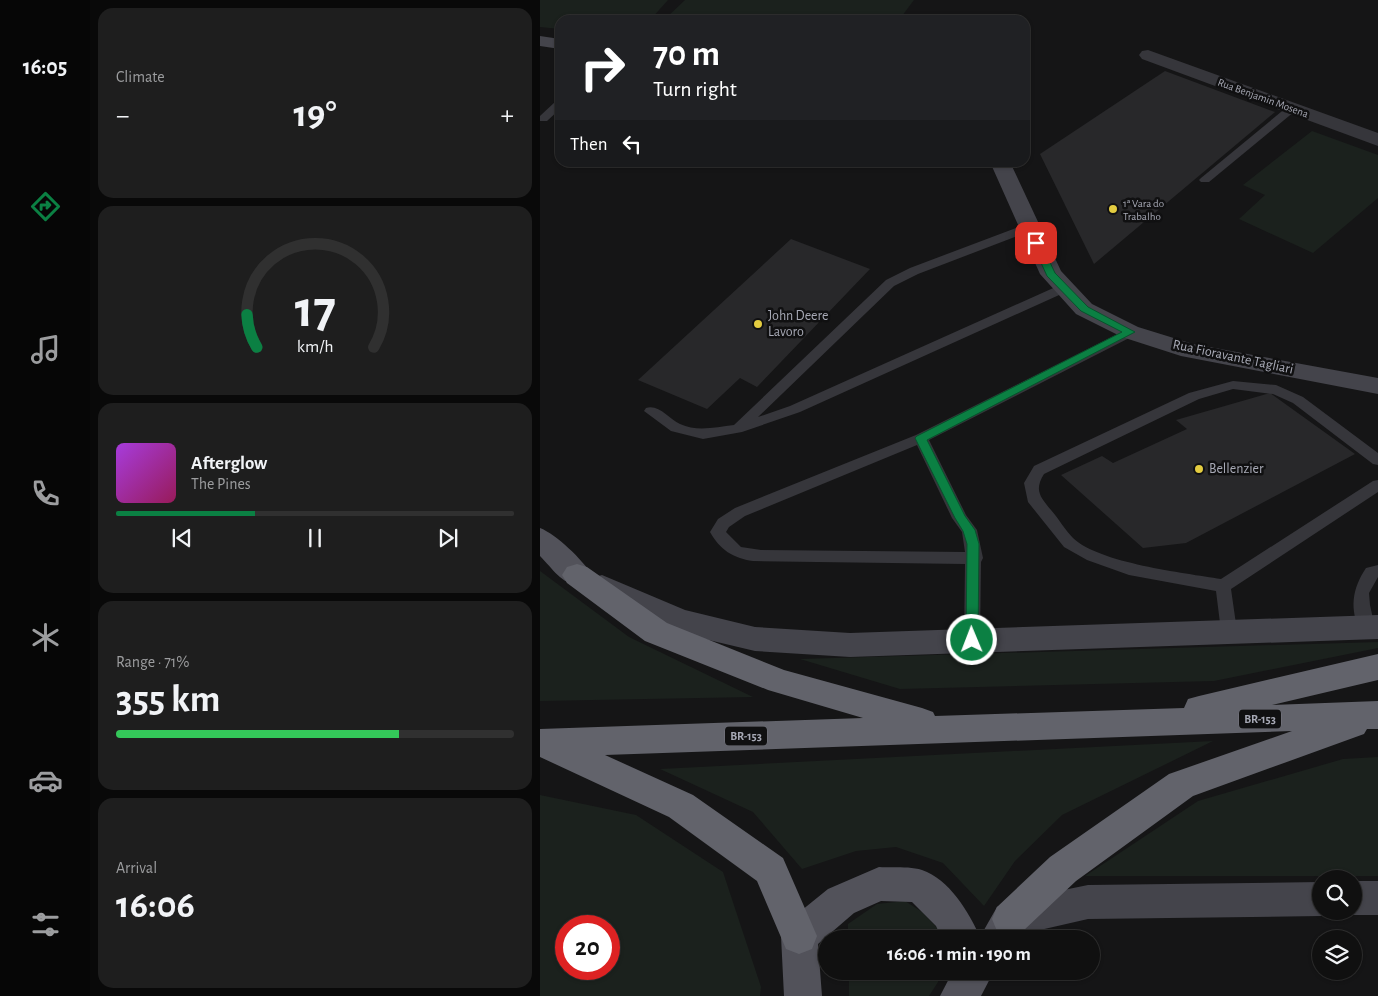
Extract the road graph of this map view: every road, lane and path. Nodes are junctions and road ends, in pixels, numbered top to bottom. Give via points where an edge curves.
1 (540, 41) edge
2 (555, 43) edge
3 (1148, 55) dead end
4 (555, 108) edge
5 (1291, 109) junction
6 (543, 119) dead end
7 (1378, 140) edge
8 (1002, 167) edge
9 (1205, 180) dead end
10 (1030, 227) junction
11 (1064, 288) junction
12 (1130, 332) junction
13 (1378, 386) edge
14 (651, 411) dead end
15 (737, 429) junction
16 (921, 438) junction
17 (1378, 460) edge
18 (1378, 485) edge
19 (540, 539) edge
20 (975, 558) junction
21 (1378, 571) edge
22 (576, 575) junction
23 (1223, 586) junction
24 (1372, 628) edge
25 (1229, 631) junction
26 (972, 640) junction
27 (1378, 667) edge
28 (1378, 715) edge
29 (1143, 722) junction
30 (948, 729) junction
31 (542, 743) edge
32 (1362, 898) edge
33 (1378, 898) edge
34 (1312, 899) edge
35 (1003, 929) edge
36 (957, 930) edge
37 (800, 936) junction
38 (960, 980) edge
39 (969, 980) edge
40 (802, 996) edge
41 (957, 996) edge

1 - 2 main road
3 - 5 street, Rua Benjamin Mosena
4 - 6 lane
5 - 7 street, Rua Benjamin Mosena
5 - 9 lane
8 - 10 main road, Rua Fioravante Tagliari
10 - 11 main road, Rua Fioravante Tagliari via 1051,274
10 - 15 lane via 890,283
11 - 12 main road, Rua Fioravante Tagliari via 1084,309
11 - 15 lane via 795,409
12 - 13 main road, Rua Fioravante Tagliari via 1190,351
12 - 16 lane
14 - 15 lane via 676,428 703,434
16 - 20 lane via 969,530
16 - 20 lane via 740,512 724,523 718,532 727,546 741,554 760,556
17 - 23 lane via 1298,400 1276,390 1233,385 1194,396 1039,470 1031,483 1033,498 1069,543 1093,556 1129,569
18 - 23 lane
19 - 22 main road
20 - 26 lane
21 - 24 lane via 1372,572 1362,586 1360,600
22 - 26 main road via 679,621 755,640 850,645
22 - 30 highway via 656,632 779,681
23 - 25 lane
24 - 25 main road
25 - 26 main road
27 - 29 highway
28 - 29 highway, BR-153
28 - 35 highway via 1181,785 1063,869
29 - 30 highway, BR-153
30 - 31 highway, BR-153
31 - 37 highway via 681,806 770,870
32 - 33 main road
34 - 35 main road via 1088,902
36 - 37 main road via 949,914 920,886 878,884 841,901
37 - 40 main road
38 - 41 main road
39 - 41 main road

